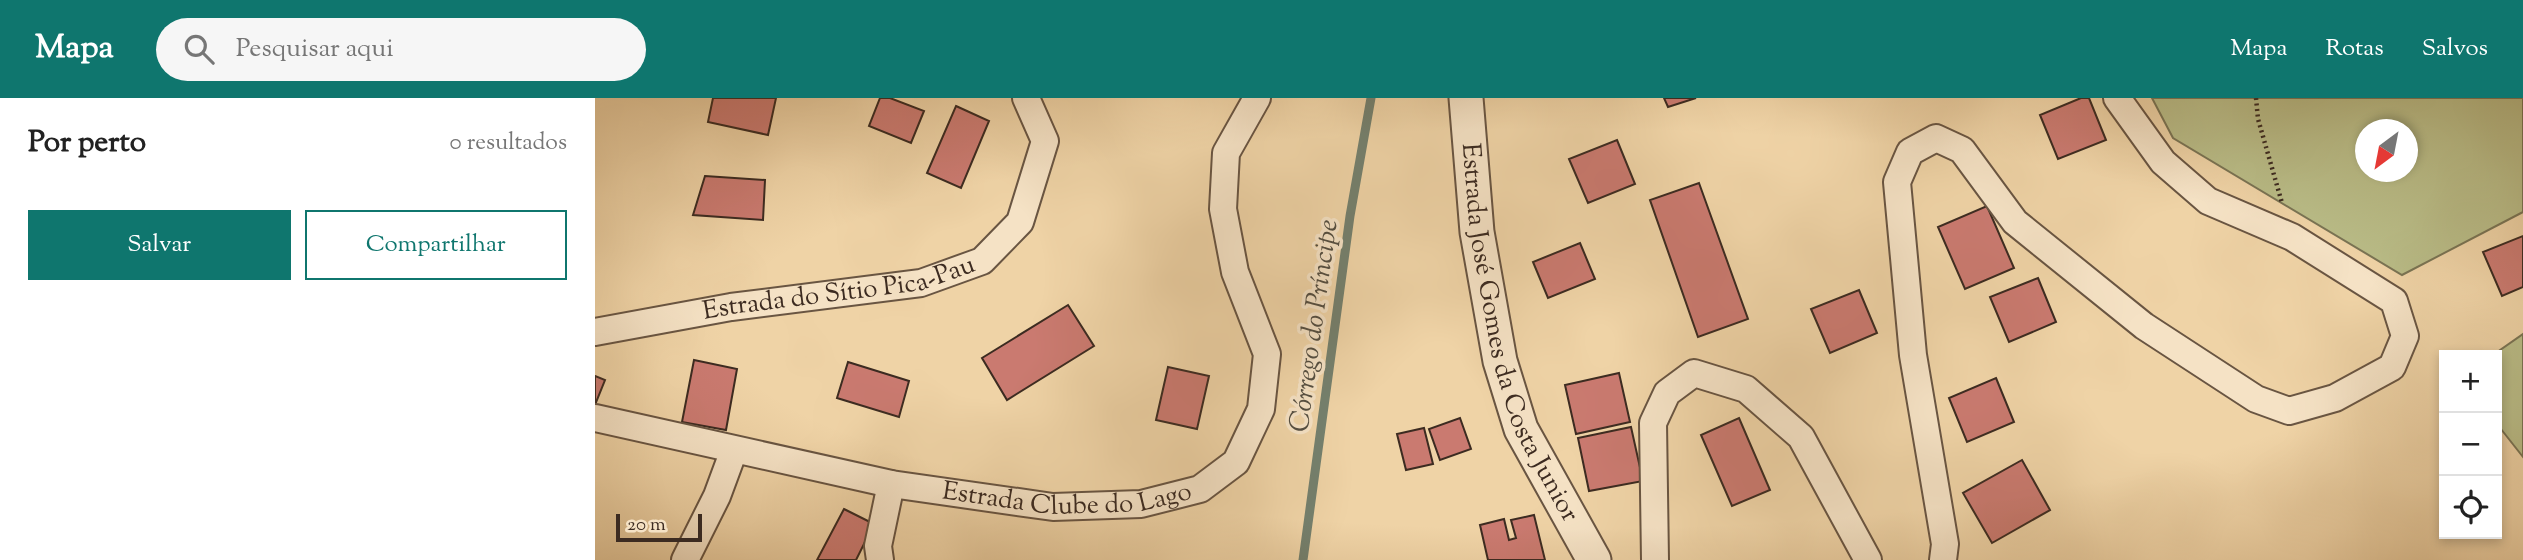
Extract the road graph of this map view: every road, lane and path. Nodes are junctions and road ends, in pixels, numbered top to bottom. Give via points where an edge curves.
1 (1026, 98) edge
2 (1257, 98) edge
3 (1466, 98) edge
4 (2117, 98) edge
5 (2256, 98) edge
6 (2292, 237) junction
7 (595, 332) edge
8 (595, 418) edge
9 (734, 450) junction
10 (891, 484) junction
11 (685, 560) edge
12 (880, 560) edge
13 (1594, 560) edge
14 (1655, 560) edge
15 (1868, 560) edge
16 (1943, 560) edge

1 - 7 street, Estrada do Sítio Pica-Pau via 1045,141 1020,222 982,261 921,283 731,307
2 - 10 street, Estrada Clube do Lago via 1226,153 1223,209 1235,272 1267,354 1261,409 1236,461 1200,489 1141,504 1053,507
3 - 13 street, Estrada José Gomes da Costa Junior via 1477,232 1500,361 1521,429
4 - 6 street via 2163,162 2208,201
5 - 6 path
6 - 16 street via 2394,301 2405,336 2392,368 2335,398 2289,411 2256,399 2144,326 2015,222 1962,150 1936,138 1910,152 1898,182 1913,355 1945,544
8 - 9 street, Estrada Clube do Lago
9 - 10 street, Estrada Clube do Lago
9 - 11 street
10 - 12 street via 878,546
14 - 15 street via 1653,423 1667,393 1694,373 1746,389 1801,437

